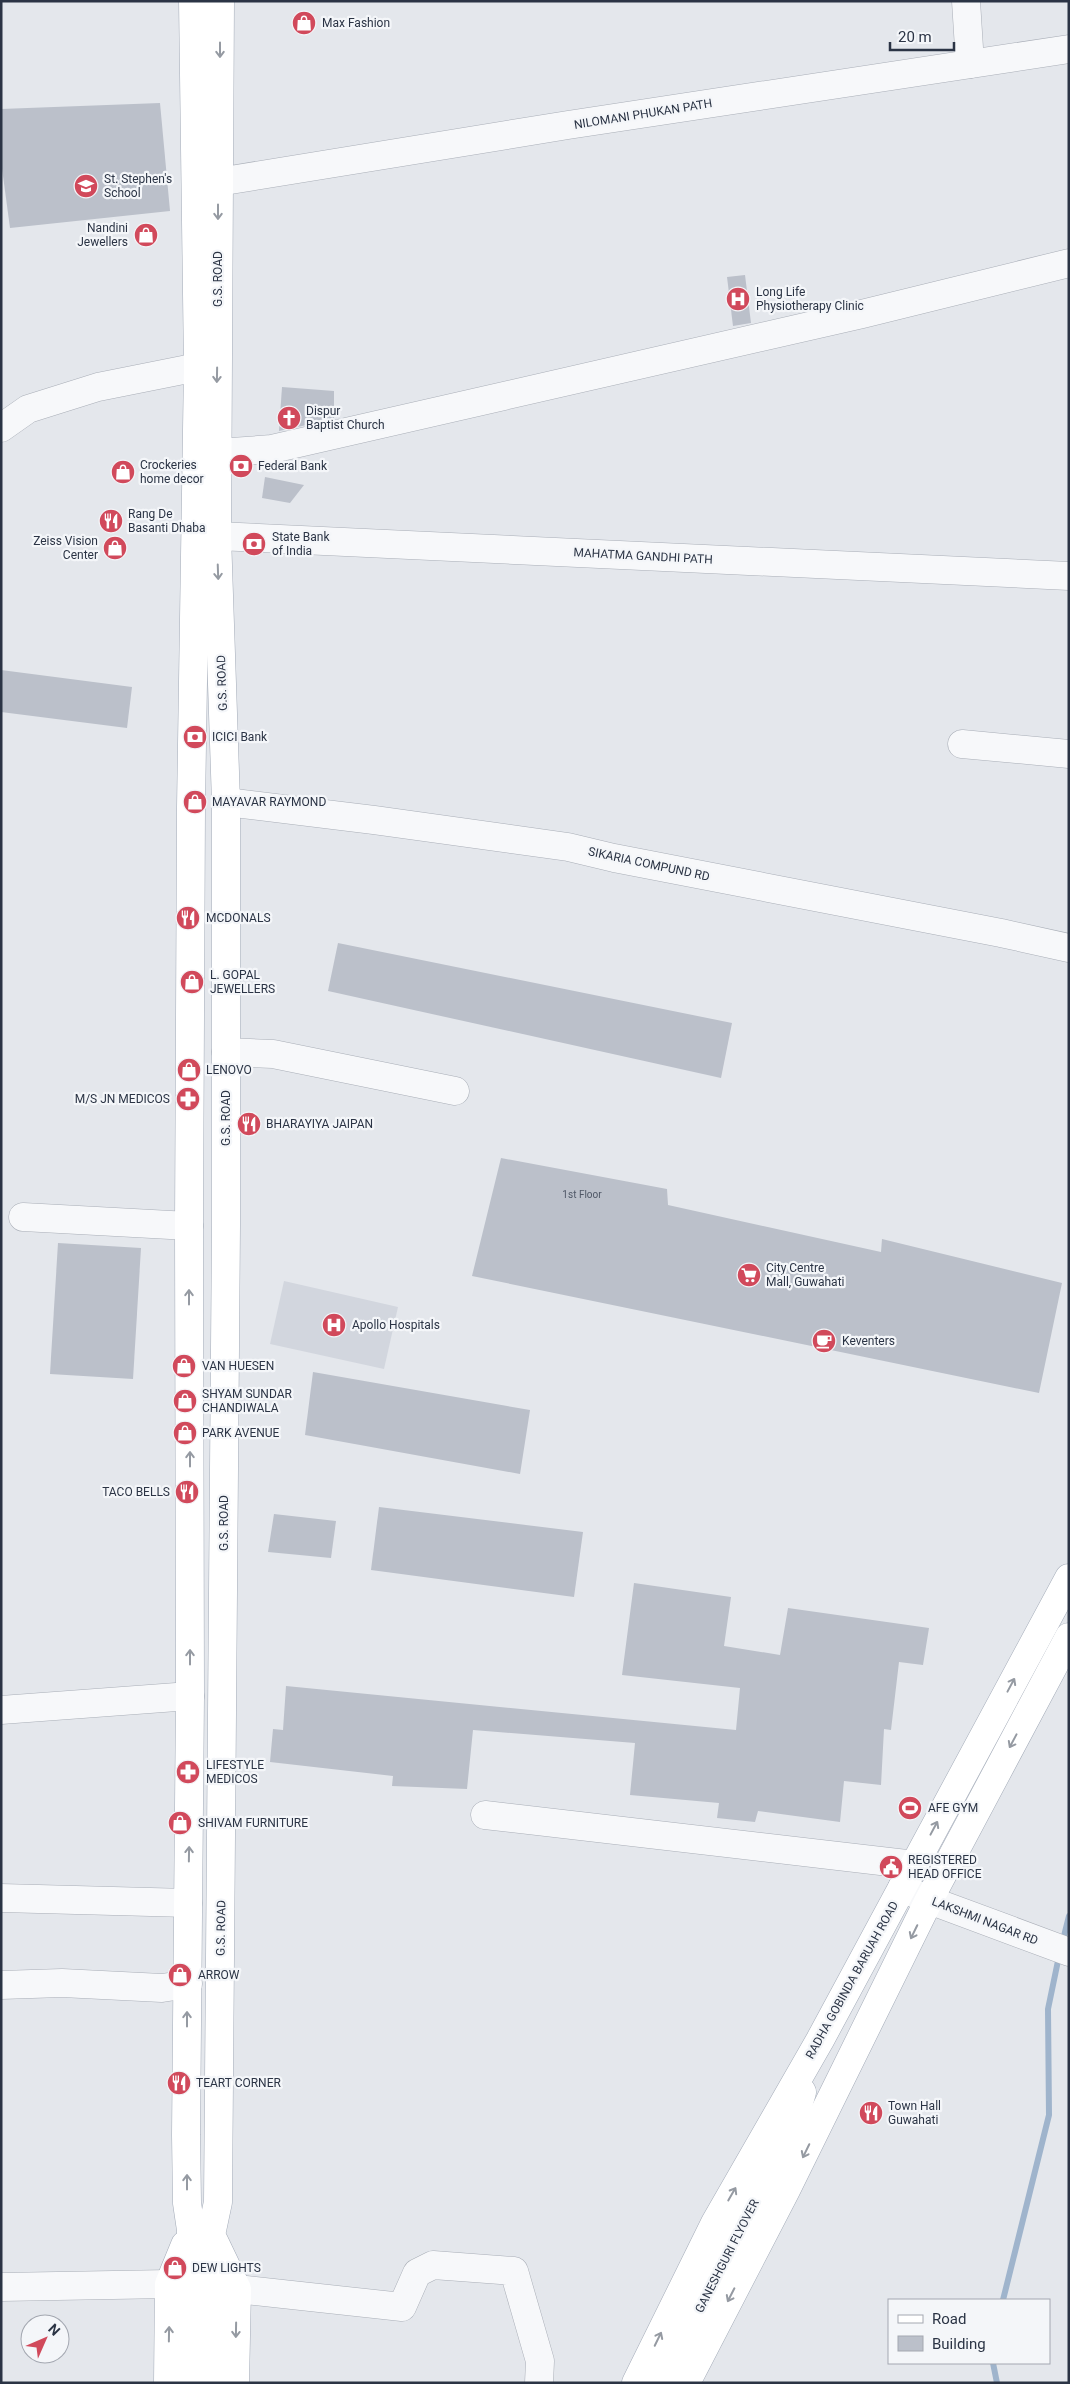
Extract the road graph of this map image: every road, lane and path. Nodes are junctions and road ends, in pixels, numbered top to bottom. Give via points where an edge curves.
1 (193, 1) edge
2 (220, 1) edge
3 (966, 1) edge
4 (1069, 49) edge
5 (970, 64) junction
6 (218, 182) junction
7 (1069, 263) edge
8 (198, 368) junction
9 (1, 428) edge
10 (216, 453) junction
11 (216, 536) junction
12 (1069, 576) edge
13 (962, 744) dead end
14 (1069, 754) edge
15 (226, 802) junction
16 (1069, 948) edge
17 (226, 1052) junction
18 (455, 1091) dead end
19 (24, 1217) dead end
20 (189, 1226) junction
21 (1069, 1578) edge
22 (1069, 1636) edge
23 (190, 1696) junction
24 (1, 1710) edge
25 (485, 1814) dead end
26 (909, 1877) junction
27 (1, 1898) edge
28 (929, 1900) junction
29 (188, 1903) junction
30 (1058, 1949) edge
31 (188, 1984) junction
32 (1, 1985) edge
33 (811, 2056) junction
34 (843, 2076) junction
35 (787, 2138) junction
36 (201, 2232) junction
37 (1, 2286) edge
38 (202, 2287) junction
39 (168, 2383) edge
40 (189, 2383) edge
41 (209, 2383) edge
42 (235, 2383) edge
43 (539, 2383) edge
44 (636, 2383) edge
45 (662, 2383) edge
46 (686, 2383) edge

1 - 8 main road, G.S. ROAD
2 -> 6 main road, G.S. ROAD
3 - 5 street
4 - 5 street, NILOMANI PHUKAN PATH
5 - 6 street, NILOMANI PHUKAN PATH
6 -> 10 main road, G.S. ROAD
7 - 10 street via 862,314 272,449
8 - 9 street via 98,387 28,409
8 - 20 main road, G.S. ROAD
10 - 11 main road, G.S. ROAD
11 - 12 street, MAHATMA GANDHI PATH
11 -> 15 main road, G.S. ROAD
13 - 14 street
15 - 16 street, SIKARIA COMPUND RD via 568,846 614,858
15 - 17 main road, G.S. ROAD
17 - 18 street via 273,1054
17 - 36 main road, G.S. ROAD via 218,2202
19 - 20 street
23 -> 20 main road, G.S. ROAD
26 -> 21 main road, RADHA GOBINDA BARUAH ROAD
22 -> 28 main road
23 - 24 street
29 -> 23 main road, G.S. ROAD
25 - 26 street, LAKSHMI NAGAR RD
26 - 28 street, LAKSHMI NAGAR RD
26 - 33 main road, RADHA GOBINDA BARUAH ROAD
27 - 29 street
28 - 30 street, LAKSHMI NAGAR RD
28 -> 34 main road
29 - 31 main road, G.S. ROAD
31 - 32 street via 162,1988 62,1983
36 -> 31 main road, G.S. ROAD via 187,2203
33 - 35 main road, GANESHGURI FLYOVER
44 -> 33 main road, RADHA GOBINDA BARUAH ROAD via 715,2223
34 - 35 main road, GANESHGURI FLYOVER
34 -> 46 main road
35 - 45 main road, GANESHGURI FLYOVER
36 - 38 main road
36 - 38 main road
37 - 38 street
39 -> 38 main road
38 - 40 main road
38 - 41 main road
38 -> 42 main road
38 - 43 street via 402,2308 417,2273 433,2265 514,2271 540,2361

